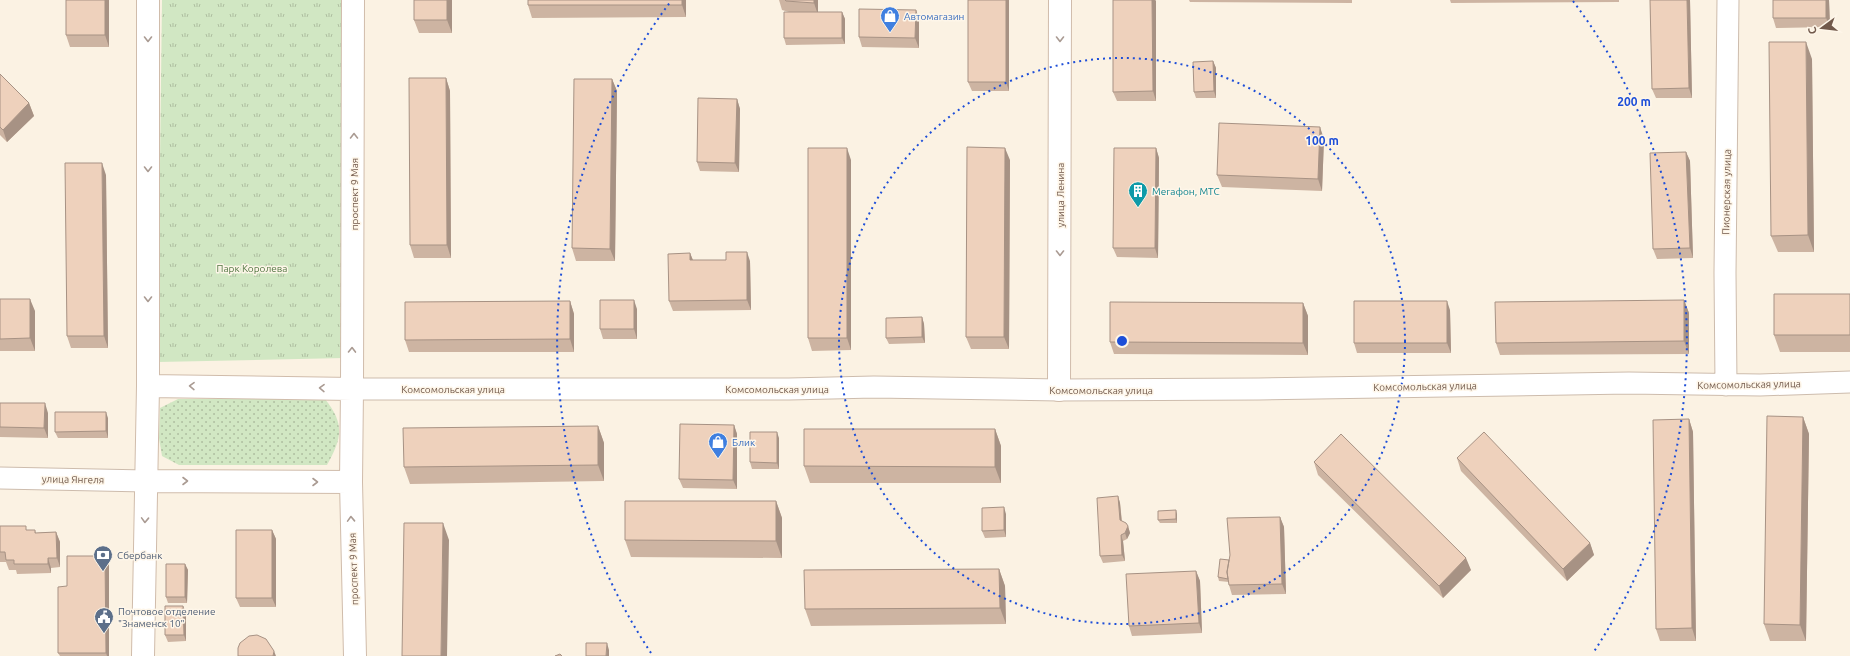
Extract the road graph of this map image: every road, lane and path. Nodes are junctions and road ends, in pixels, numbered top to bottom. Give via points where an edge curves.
1 (148, 0) edge
2 (353, 0) edge
3 (1060, 0) edge
4 (1728, 0) edge
5 (1850, 382) edge
6 (1726, 385) junction
7 (148, 386) junction
8 (352, 389) junction
9 (1060, 390) junction
10 (0, 478) edge
11 (146, 481) junction
12 (351, 482) junction
13 (143, 656) edge
14 (355, 656) edge

1 -> 7 street
8 -> 2 street, проспект 9 Мая
3 -> 9 street, улица Ленина
4 - 6 street, Пионерская улица
5 - 6 street, Комсомольская улица
6 - 9 street, Комсомольская улица via 1629,383
8 -> 7 street
7 - 11 street
8 - 9 street, Комсомольская улица
8 - 12 street, проспект 9 Мая
10 - 11 street, улица Янгеля
11 -> 12 street
11 -> 13 street
14 -> 12 street, проспект 9 Мая

